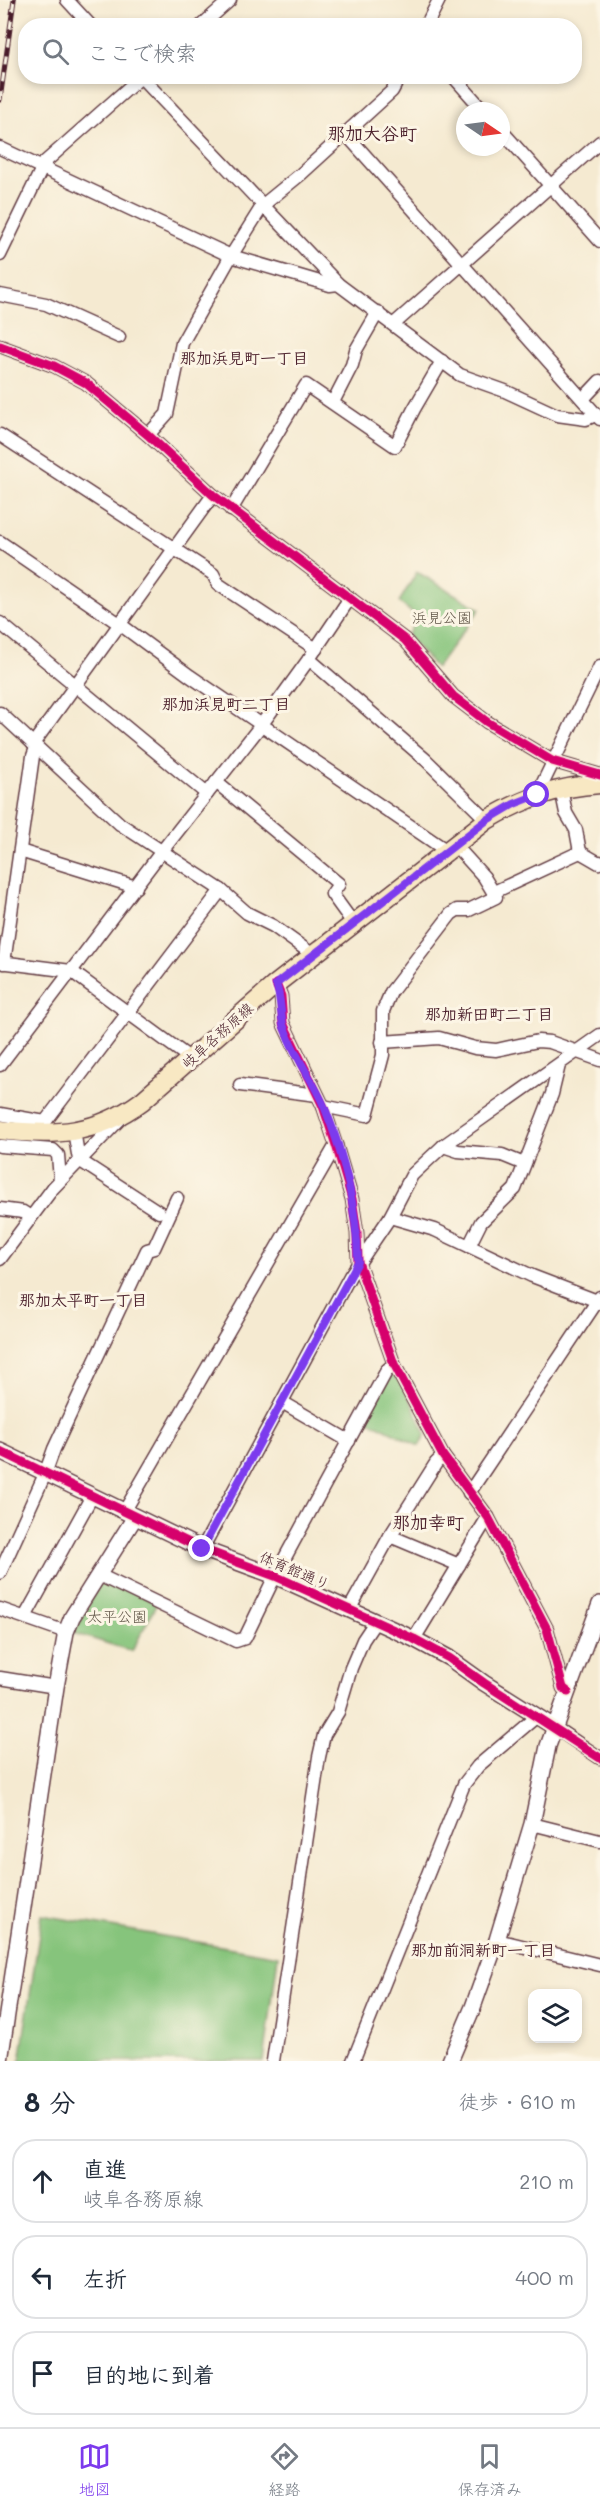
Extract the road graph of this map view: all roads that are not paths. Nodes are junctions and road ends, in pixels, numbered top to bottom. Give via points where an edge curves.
1 (67, 0) edge
2 (230, 0) edge
3 (439, 0) edge
4 (84, 18) edge
5 (210, 18) edge
6 (430, 18) edge
7 (133, 84) edge
8 (148, 84) edge
9 (396, 84) edge
10 (460, 84) edge
11 (476, 102) edge
12 (345, 133) junction
13 (510, 140) edge
14 (600, 142) edge
15 (0, 148) edge
16 (40, 168) junction
17 (550, 185) junction
18 (263, 205) junction
19 (600, 241) edge
20 (0, 255) edge
21 (231, 256) junction
22 (461, 264) junction
23 (338, 284) junction
24 (0, 295) edge
25 (378, 312) junction
26 (394, 324) junction
27 (119, 337) dead end
28 (0, 346) edge
29 (442, 361) junction
30 (600, 381) edge
31 (583, 399) junction
32 (333, 402) junction
33 (598, 417) edge
34 (0, 435) edge
35 (148, 435) junction
36 (213, 495) junction
37 (231, 510) junction
38 (0, 542) edge
39 (174, 550) junction
40 (350, 598) junction
41 (0, 623) edge
42 (121, 625) junction
43 (313, 654) junction
44 (600, 666) edge
45 (76, 687) junction
46 (0, 713) edge
47 (262, 724) junction
48 (35, 746) junction
49 (552, 761) junction
50 (599, 776) edge
51 (216, 782) junction
52 (561, 789) junction
53 (207, 794) junction
54 (537, 795) junction
55 (487, 820) junction
56 (451, 848) junction
57 (20, 851) junction
58 (162, 851) junction
59 (580, 852) junction
60 (600, 862) edge
61 (136, 887) junction
62 (221, 890) junction
63 (494, 892) junction
64 (353, 923) junction
65 (312, 954) junction
66 (2, 963) edge
67 (71, 971) junction
68 (276, 984) junction
69 (129, 1012) junction
70 (600, 1035) edge
71 (382, 1042) junction
72 (578, 1051) junction
73 (191, 1059) junction
74 (600, 1060) edge
75 (0, 1065) edge
76 (559, 1065) junction
77 (240, 1084) dead end
78 (320, 1100) junction
79 (0, 1114) edge
80 (124, 1114) junction
81 (0, 1130) edge
82 (74, 1131) junction
83 (336, 1145) junction
84 (0, 1146) edge
85 (443, 1146) junction
86 (79, 1160) junction
87 (524, 1164) junction
88 (60, 1180) junction
89 (177, 1198) dead end
90 (0, 1209) edge
91 (159, 1212) dead end
92 (31, 1217) junction
93 (390, 1217) junction
94 (469, 1246) junction
95 (0, 1259) edge
96 (358, 1262) junction
97 (599, 1300) edge
98 (394, 1364) junction
99 (282, 1402) junction
100 (349, 1440) junction
101 (0, 1451) edge
102 (443, 1456) junction
103 (45, 1474) junction
104 (469, 1492) junction
105 (92, 1496) junction
106 (130, 1515) junction
107 (488, 1517) junction
108 (390, 1536) junction
109 (202, 1549) junction
110 (459, 1565) junction
111 (0, 1573) edge
112 (99, 1575) junction
113 (275, 1576) junction
114 (600, 1604) edge
115 (0, 1609) edge
116 (349, 1610) junction
117 (24, 1617) junction
118 (375, 1622) junction
119 (66, 1632) junction
120 (414, 1639) junction
121 (0, 1678) edge
122 (56, 1687) junction
123 (568, 1692) junction
124 (537, 1716) junction
125 (554, 1727) junction
126 (600, 1758) edge
127 (532, 1824) junction
128 (600, 1841) edge
129 (497, 1940) junction
130 (600, 1965) edge
131 (454, 2060) edge
132 (0, 2061) edge
133 (273, 2061) edge
134 (353, 2061) edge

1 - 4 street
2 - 5 street
3 - 6 street
7 - 16 street
8 - 18 street
9 - 12 street
10 - 11 street
12 - 18 street
12 - 22 street
13 - 17 street
14 - 17 street
15 - 16 street
16 - 20 street
16 - 21 street
17 - 19 street
17 - 22 street
18 - 21 street
18 - 23 street
21 - 23 street
21 - 35 street via 182,343 167,414
22 - 26 street
22 - 31 street
23 - 25 street
24 - 27 street via 46,304
25 - 26 street
25 - 32 street
26 - 29 street
28 - 35 street via 86,382
29 - 32 street via 395,446
29 - 33 street via 460,375 557,415
30 - 31 street
31 - 33 street
32 - 37 street via 306,386
34 - 39 street
35 - 36 street
36 - 37 street
36 - 39 street
37 - 40 street
38 - 42 street
39 - 42 street
39 - 43 street via 213,574 218,584
40 - 43 street
40 - 49 street via 405,640 453,696 487,722
41 - 45 street
42 - 45 street
42 - 47 street
43 - 47 street
43 - 55 street
44 - 49 street
45 - 48 street
45 - 53 street
46 - 48 street
47 - 51 street
47 - 56 street
48 - 57 street
48 - 58 street via 120,824
49 - 50 street
49 - 54 street
50 - 52 main road, 岐阜各務原線
51 - 53 street
51 - 64 street via 339,885 332,894
52 - 54 main road, 岐阜各務原線
52 - 59 street
53 - 58 street
54 - 55 main road, 岐阜各務原線
55 - 56 main road, 岐阜各務原線
56 - 63 street via 484,877
56 - 64 main road, 岐阜各務原線
57 - 61 street
57 - 66 street
58 - 61 street
58 - 62 street
59 - 60 street
59 - 63 street
61 - 67 street
62 - 65 street via 247,913
62 - 69 street
63 - 71 street via 496,897 451,914 400,978 383,1011
64 - 65 main road, 岐阜各務原線
65 - 68 main road, 岐阜各務原線
66 - 67 street
67 - 69 street
67 - 75 street
68 - 73 main road, 岐阜各務原線
68 - 78 street via 283,1023
69 - 73 street
69 - 79 street via 45,1122
70 - 72 street
71 - 72 street via 439,1038 496,1050 538,1041
71 - 78 street via 380,1070 367,1115
72 - 74 street
72 - 76 street
73 - 80 main road, 岐阜各務原線
76 - 85 street
76 - 87 street via 552,1094
77 - 78 street
78 - 83 street
80 - 82 main road, 岐阜各務原線
80 - 86 street
81 - 82 main road, 岐阜各務原線
82 - 86 street
83 - 96 street via 352,1199
83 - 106 street
84 - 88 street via 53,1150 58,1155
85 - 87 street via 502,1155
85 - 93 street via 412,1174
86 - 88 street
86 - 91 street
87 - 94 street via 515,1188 481,1222
88 - 92 street
89 - 103 street via 154,1248 147,1250
90 - 92 street
92 - 95 street
93 - 94 street via 435,1230
93 - 96 street
94 - 97 street via 532,1276
96 - 98 street
96 - 99 street
97 - 104 street
98 - 100 street
98 - 102 street
99 - 100 street
99 - 109 street
100 - 113 street
101 - 103 street
102 - 104 street
102 - 108 street
103 - 105 street
103 - 111 street
104 - 107 street
105 - 106 street
105 - 117 street
106 - 109 street, 体育館通り
106 - 112 street
107 - 110 street
107 - 123 street via 547,1629 563,1688
108 - 110 street
108 - 116 street
109 - 113 street, 体育館通り
110 - 120 street
112 - 113 street via 236,1641 245,1638
112 - 119 street
113 - 116 street, 体育館通り
114 - 123 street
115 - 117 street
116 - 118 street, 体育館通り
117 - 119 street
118 - 120 street, 体育館通り
118 - 133 street via 363,1640 338,1712 321,1746
119 - 122 street
120 - 124 street, 体育館通り
121 - 122 street
122 - 132 street
123 - 125 street
124 - 125 street
124 - 134 street via 478,1766 464,1784
125 - 126 street
125 - 127 street
127 - 128 street
127 - 129 street
129 - 130 street
129 - 131 street

